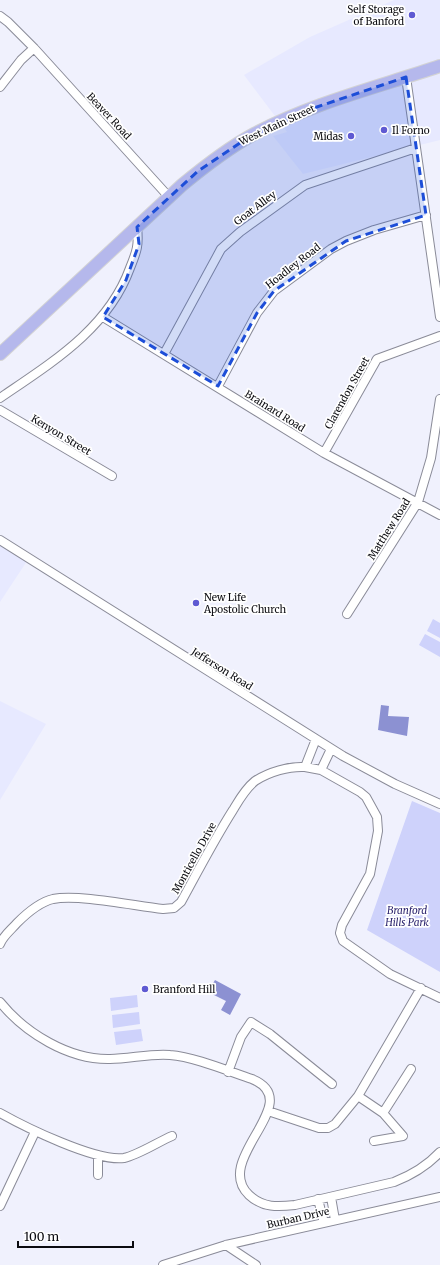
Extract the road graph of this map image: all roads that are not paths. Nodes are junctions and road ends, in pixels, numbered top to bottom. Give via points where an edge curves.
1 (0, 16) edge
2 (34, 48) junction
3 (440, 66) edge
4 (406, 77) junction
5 (0, 87) edge
6 (416, 148) junction
7 (169, 197) junction
8 (426, 215) junction
9 (137, 227) junction
10 (104, 317) junction
11 (440, 317) edge
12 (440, 336) edge
13 (0, 354) edge
14 (164, 354) junction
15 (218, 386) junction
16 (0, 398) edge
17 (440, 399) edge
18 (0, 410) edge
19 (324, 453) junction
20 (112, 476) dead end
21 (418, 502) junction
22 (440, 515) edge
23 (0, 540) edge
24 (346, 614) dead end
25 (316, 739) junction
26 (331, 749) junction
27 (305, 767) junction
28 (321, 770) junction
29 (440, 804) edge
30 (0, 944) edge
31 (421, 988) junction
32 (440, 998) edge
33 (0, 1002) edge
34 (411, 1069) dead end
35 (228, 1072) junction
36 (332, 1084) dead end
37 (358, 1096) junction
38 (268, 1111) junction
39 (0, 1113) edge
40 (383, 1114) junction
41 (35, 1132) junction
42 (172, 1136) dead end
43 (374, 1141) dead end
44 (440, 1152) edge
45 (98, 1155) junction
46 (98, 1174) dead end
47 (331, 1197) junction
48 (440, 1197) edge
49 (318, 1199) junction
50 (0, 1206) edge
51 (335, 1220) junction
52 (324, 1223) junction
53 (226, 1245) junction
54 (163, 1265) edge
55 (256, 1265) edge

1 - 2 street, Beaver Road
2 - 5 street
2 - 7 street, Beaver Road
3 - 4 main road, West Main Street
4 - 6 street
4 - 7 main road, West Main Street via 302,112 254,134 210,162
6 - 8 street
6 - 14 street, Goat Alley via 305,185 235,236 216,256
7 - 9 main road, West Main Street
8 - 11 street
8 - 15 street, Hoadley Road via 346,241 274,291 257,313
9 - 10 street via 139,244 126,280
9 - 13 main road, West Main Street
10 - 14 street, Brainard Road
10 - 16 street via 63,354
12 - 19 street, Clarendon Street via 377,359
14 - 15 street, Brainard Road
15 - 19 street, Brainard Road
17 - 21 street, Matthew Road via 431,458
18 - 20 street, Kenyon Street
19 - 21 street, Brainard Road
21 - 22 street, Brainard Road
21 - 24 street, Matthew Road
23 - 25 street, Jefferson Road
25 - 26 street, Jefferson Road
25 - 27 street
26 - 28 street
26 - 29 street, Jefferson Road via 378,776
27 - 28 street, Monticello Drive
27 - 30 street, Monticello Drive via 275,772 256,781 246,790 212,844 181,902 174,908 51,899 22,918
28 - 31 street, Monticello Drive via 366,797 378,817 370,874 342,926 340,934 343,941 390,974
31 - 32 street, Monticello Drive
31 - 37 street
33 - 35 street via 9,1013 35,1034 69,1052 107,1059 172,1055
34 - 40 street
35 - 36 street via 250,1022 270,1034
35 - 38 street via 264,1085 270,1098
37 - 38 street via 335,1124 328,1128 319,1128
37 - 40 street
38 - 49 street via 240,1166 246,1192 262,1204 278,1207
39 - 41 street
40 - 43 street via 404,1136
41 - 45 street
41 - 50 street
42 - 45 street via 123,1158
44 - 47 street via 410,1176
45 - 46 street
47 - 49 street
47 - 51 street
48 - 51 street, Burban Drive
49 - 52 street
51 - 52 street, Burban Drive
52 - 53 street, Burban Drive
53 - 54 street, Burban Drive
53 - 55 street

